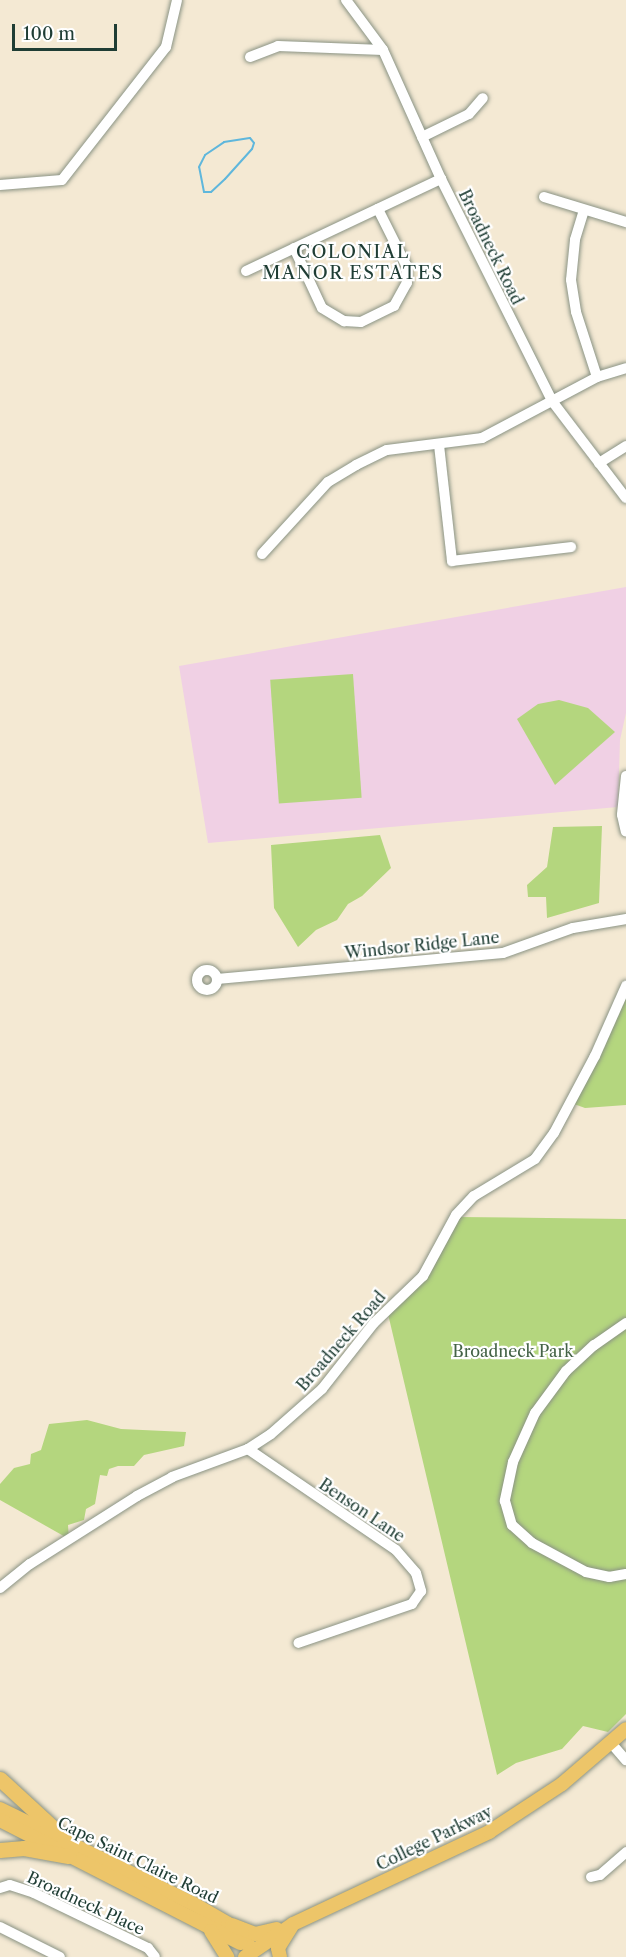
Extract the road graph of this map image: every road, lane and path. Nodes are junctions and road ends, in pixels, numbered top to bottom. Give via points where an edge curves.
1 (177, 0) edge
2 (346, 0) edge
3 (383, 50) junction
4 (250, 57) dead end
5 (483, 98) dead end
6 (422, 137) junction
7 (441, 179) junction
8 (0, 185) edge
9 (543, 197) dead end
10 (378, 209) junction
11 (584, 210) junction
12 (626, 222) edge
13 (294, 248) junction
14 (246, 271) dead end
15 (626, 368) edge
16 (597, 377) junction
17 (552, 401) junction
18 (439, 445) junction
19 (626, 446) edge
20 (598, 463) junction
21 (626, 498) edge
22 (571, 547) dead end
23 (262, 554) dead end
24 (626, 776) edge
25 (626, 832) edge
26 (626, 920) edge
27 (217, 979) dead end
28 (626, 986) edge
29 (626, 1323) edge
30 (248, 1449) junction
31 (626, 1574) edge
32 (0, 1588) edge
33 (298, 1643) dead end
34 (626, 1729) edge
35 (611, 1743) junction
36 (626, 1760) edge
37 (0, 1779) edge
38 (0, 1809) edge
39 (0, 1820) edge
40 (0, 1850) edge
41 (71, 1851) junction
42 (626, 1852) edge
43 (591, 1877) dead end
44 (0, 1888) edge
45 (204, 1923) junction
46 (293, 1923) junction
47 (228, 1924) junction
48 (2, 1932) edge
49 (252, 1955) edge
50 (60, 1957) edge
51 (154, 1957) edge
52 (227, 1957) edge
53 (280, 1957) edge

1 - 8 street via 166,47 62,180
2 - 3 street, Broadneck Road
3 - 4 street via 278,46
3 - 6 street, Broadneck Road
5 - 6 street via 469,114
6 - 7 street, Broadneck Road
7 - 10 street
7 - 17 street, Broadneck Road
9 - 11 street
10 - 13 street
10 - 13 street via 406,265 406,283 394,306 361,322 344,321 322,308
11 - 12 street
11 - 16 street via 575,240 571,280 576,312
13 - 14 street
15 - 16 street
16 - 17 street
17 - 18 street via 482,438
17 - 20 street, Broadneck Road
18 - 22 street via 452,561
18 - 23 street via 387,450 328,482
19 - 20 street
20 - 21 street, Broadneck Road
24 - 25 street via 622,815
26 - 27 street, Windsor Ridge Lane via 573,928 502,953
28 - 30 street, Broadneck Road via 595,1056 554,1133 535,1159 477,1192 456,1215 423,1276 374,1323 322,1389
29 - 31 street via 566,1371 535,1413 513,1462 505,1501 512,1525 532,1543 585,1572 609,1577
30 - 32 street, Broadneck Road via 172,1477 137,1496
30 - 33 street, Benson Lane via 396,1550 416,1573 420,1591 412,1605
34 - 35 main road, College Parkway
35 - 36 street
35 - 46 main road, College Parkway via 537,1802 489,1832
37 - 41 highway
38 - 41 main road, Cape Saint Claire Road
39 - 41 main road, Cape Saint Claire Road
40 - 41 highway
41 - 45 main road, Cape Saint Claire Road
41 - 47 main road, Cape Saint Claire Road
42 - 43 street via 600,1875
44 - 51 street, Broadneck Place via 10,1885 34,1893 148,1948
45 - 49 main road, Cape Saint Claire Road
45 - 52 main road via 222,1944
46 - 47 main road via 255,1934
46 - 49 main road, College Parkway
46 - 53 main road via 278,1948
47 - 49 main road, Cape Saint Claire Road
48 - 50 street

